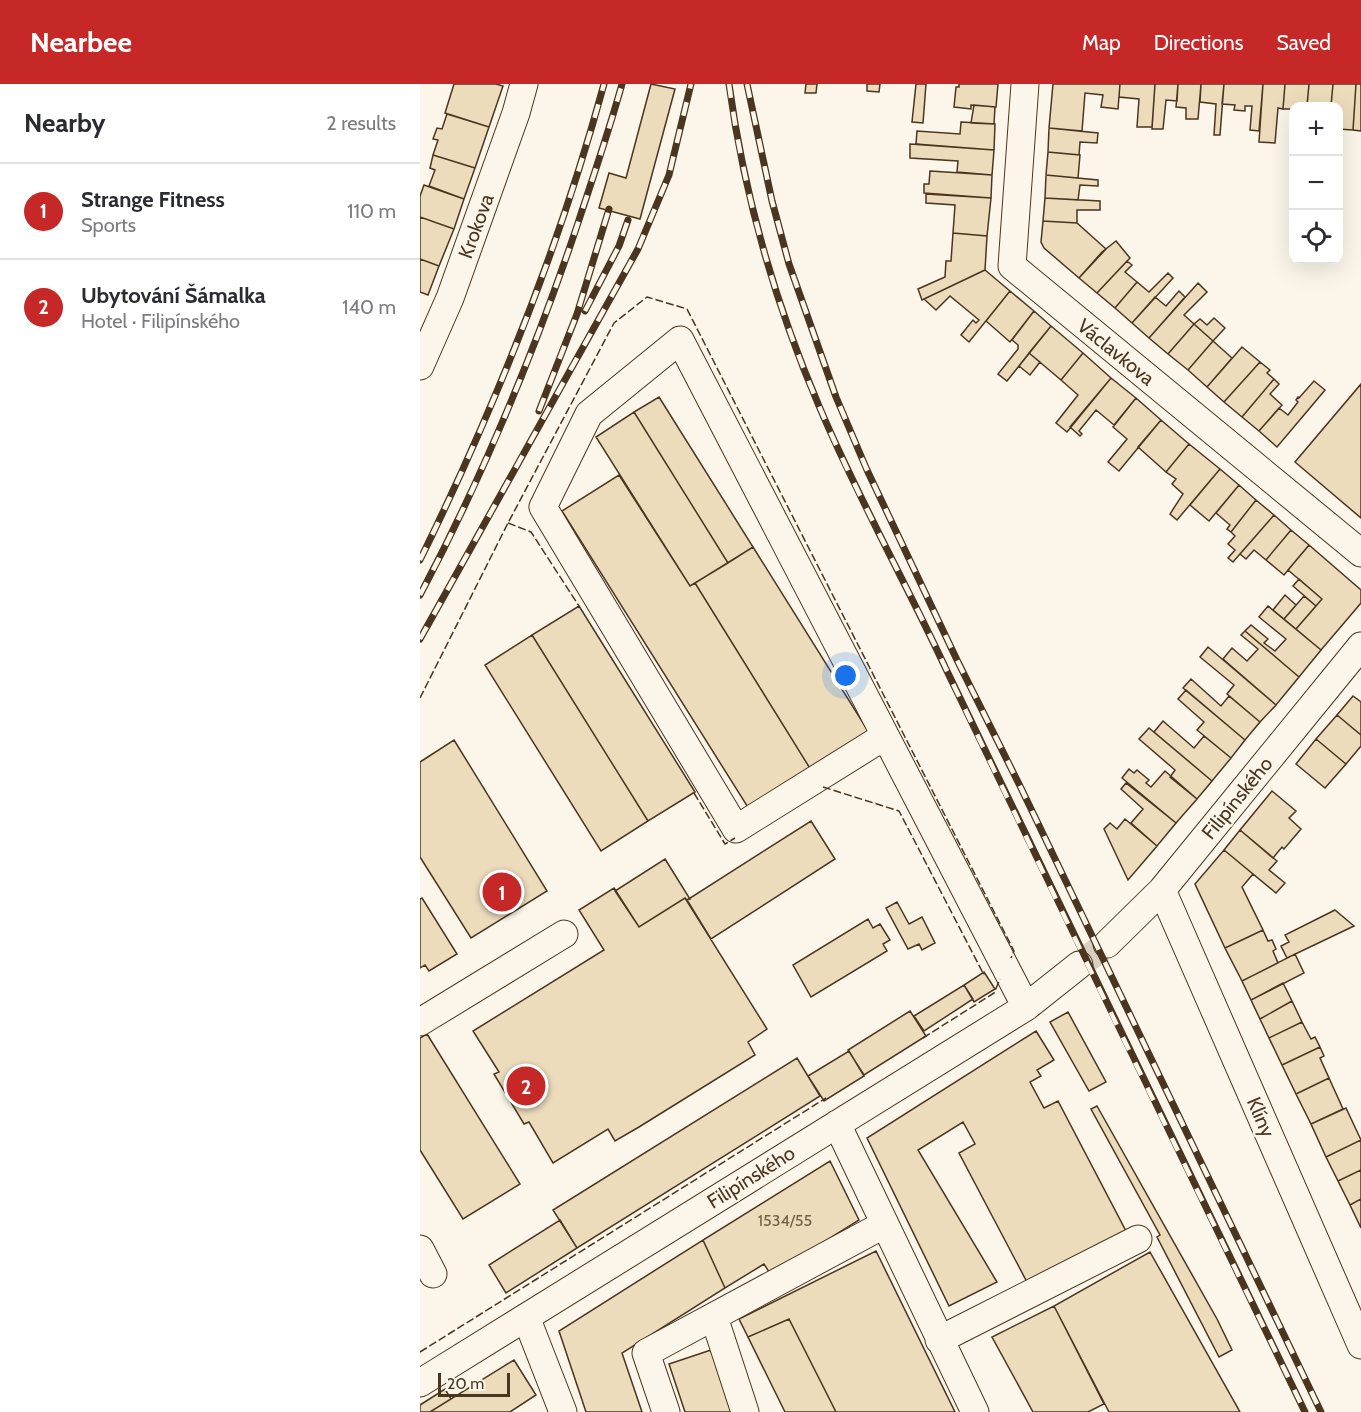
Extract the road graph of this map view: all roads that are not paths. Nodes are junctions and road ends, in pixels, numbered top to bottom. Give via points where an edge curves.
1 (524, 84) edge
2 (1025, 84) edge
3 (420, 366) edge
4 (1361, 553) edge
5 (1361, 646) edge
6 (885, 736) junction
7 (1162, 890) junction
8 (564, 934) dead end
9 (1107, 944) tunnel mouth
10 (1079, 965) tunnel mouth
11 (1026, 1007) junction
12 (420, 1023) edge
13 (837, 1124) junction
14 (885, 1224) junction
15 (1138, 1239) dead end
16 (420, 1249) edge
17 (433, 1274) dead end
18 (526, 1317) junction
19 (714, 1317) junction
20 (1359, 1334) edge
21 (939, 1340) junction
22 (420, 1383) edge
23 (563, 1412) edge
24 (666, 1412) edge
25 (745, 1412) edge
26 (975, 1412) edge

1 - 3 street, Krokova via 450,298
2 - 4 street, Václavkova via 1012,266
5 - 7 street, Filipínského
6 - 6 street via 685,350 680,340 590,414 543,507 736,829
6 - 11 street
7 - 9 street, Filipínského
7 - 20 street, Klíny
8 - 12 street
10 - 11 street, Filipínského
11 - 13 street, Filipínského
13 - 14 street
13 - 18 street, Filipínského
14 - 19 street
14 - 21 street
15 - 21 street
16 - 17 street
18 - 22 street, Filipínského
18 - 23 street
19 - 24 street via 646,1353
19 - 25 street
21 - 26 street

